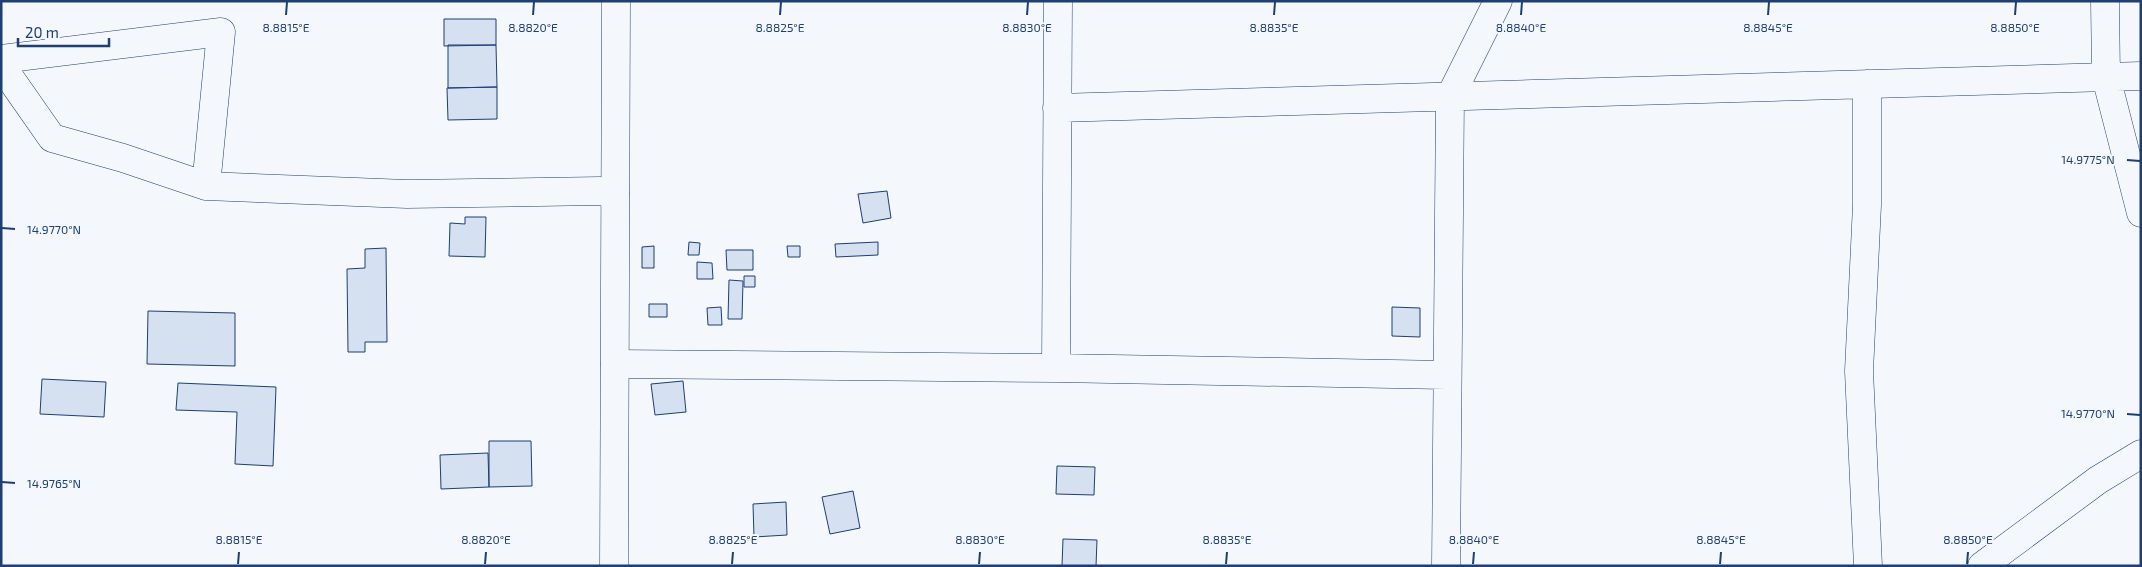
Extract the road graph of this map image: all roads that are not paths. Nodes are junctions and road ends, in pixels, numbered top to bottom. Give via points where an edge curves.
1 (616, 1) edge
2 (1058, 1) edge
3 (1498, 1) edge
4 (2105, 1) edge
5 (1, 59) edge
6 (1, 65) edge
7 (2141, 76) edge
8 (2106, 77) junction
9 (1867, 84) junction
10 (1450, 97) junction
11 (1058, 108) junction
12 (206, 186) junction
13 (615, 194) junction
14 (2141, 213) edge
15 (615, 364) junction
16 (1056, 368) junction
17 (1446, 375) junction
18 (2141, 454) edge
19 (614, 566) edge
20 (1446, 566) edge
21 (1868, 566) edge
22 (1982, 566) edge

1 - 13 street
2 - 11 street
3 - 10 street
4 - 8 street
5 - 12 street via 221,32
6 - 12 street via 52,138
7 - 8 street
8 - 9 street
8 - 14 street
9 - 10 street
9 - 21 street via 1867,205 1860,371
10 - 11 street
10 - 17 street
11 - 16 street
12 - 13 street via 407,194 600,191
13 - 15 street
15 - 16 street
15 - 19 street
16 - 17 street
17 - 20 street
18 - 22 street via 2098,480

